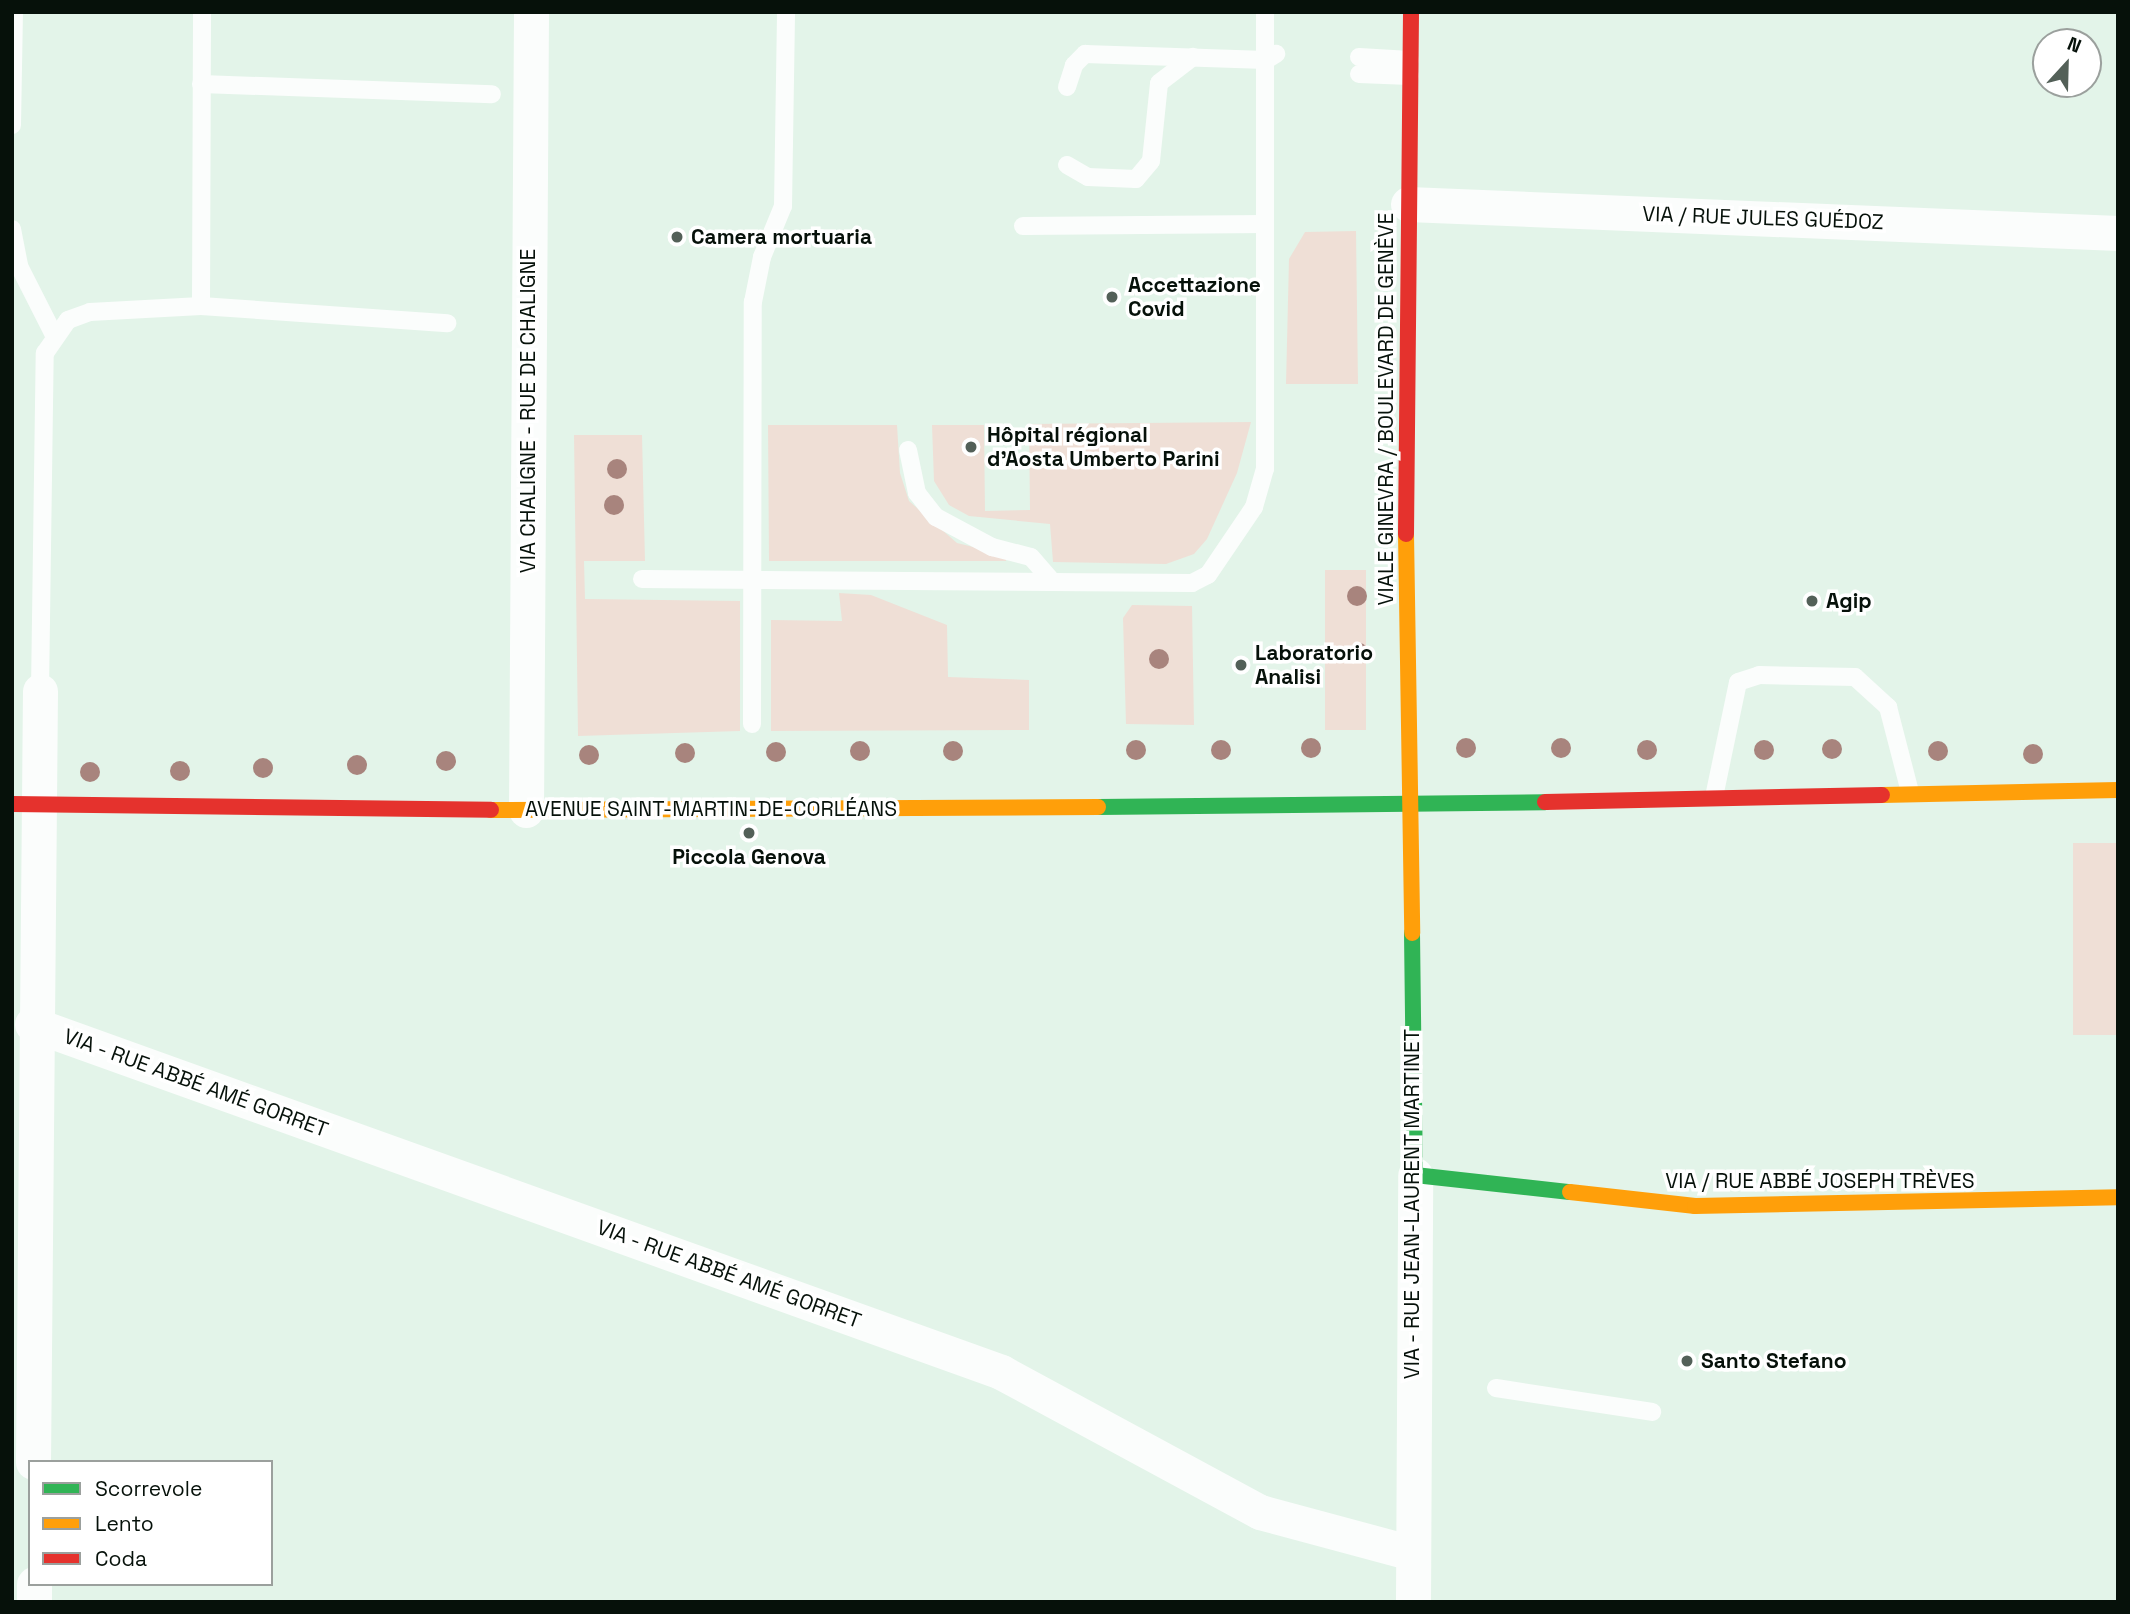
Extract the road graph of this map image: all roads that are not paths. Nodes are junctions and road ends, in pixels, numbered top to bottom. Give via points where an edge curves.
1 (14, 12) edge
2 (202, 12) edge
3 (531, 12) edge
4 (786, 12) edge
5 (1265, 12) edge
6 (1411, 12) edge
7 (1193, 57) junction
8 (1273, 61) junction
9 (1359, 65) dead end
10 (1410, 68) junction
11 (201, 84) junction
12 (1067, 87) dead end
13 (492, 94) dead end
14 (12, 125) edge
15 (1067, 165) dead end
16 (1408, 204) junction
17 (1265, 224) junction
18 (1023, 226) dead end
19 (12, 229) edge
20 (2118, 233) edge
21 (201, 306) junction
22 (447, 323) dead end
23 (53, 333) junction
24 (908, 450) dead end
25 (642, 579) dead end
26 (753, 581) junction
27 (1053, 582) junction
28 (40, 691) joint
29 (752, 724) dead end
30 (2118, 790) edge
31 (1910, 792) junction
32 (1714, 797) junction
33 (24, 805) edge
34 (1409, 806) junction
35 (526, 810) junction
36 (32, 1024) junction
37 (1415, 1175) junction
38 (2118, 1197) edge
39 (1496, 1388) dead end
40 (1652, 1412) dead end
41 (33, 1460) edge
42 (1412, 1553) junction
43 (1413, 1602) edge

1 - 14 lane
2 - 11 lane
3 - 35 street, VIA CHALIGNE - RUE DE CHALIGNE
4 - 26 lane via 783,206 762,257 753,302
5 - 8 lane
6 - 10 street, VIALE GINEVRA / BOULEVARD DE GENÈVE
7 - 8 lane
7 - 12 lane via 1085,54
7 - 15 lane via 1159,83 1151,161 1136,179 1088,177
8 - 17 lane
9 - 10 lane
10 - 16 street, VIALE GINEVRA / BOULEVARD DE GENÈVE
11 - 13 lane
11 - 21 lane
16 - 20 street, VIA / RUE JULES GUÉDOZ
16 - 34 street, VIALE GINEVRA / BOULEVARD DE GENÈVE
17 - 18 lane
17 - 27 lane via 1265,469 1236,540 1208,575 1192,583
19 - 23 lane via 19,266
21 - 22 lane
21 - 23 lane via 90,312
23 - 28 lane via 45,353
24 - 27 lane via 917,493 936,517 992,547 1031,557
25 - 26 lane
26 - 27 lane
26 - 29 lane
28 - 33 street
30 - 31 street, AVENUE SAINT-MARTIN-DE-CORLÉANS
31 - 32 street, AVENUE SAINT-MARTIN-DE-CORLÉANS
31 - 32 lane via 1888,706 1855,677 1759,675 1738,682
32 - 34 street, AVENUE SAINT-MARTIN-DE-CORLÉANS
33 - 35 street, AVENUE SAINT-MARTIN-DE-CORLÉANS
33 - 36 street
34 - 35 street, AVENUE SAINT-MARTIN-DE-CORLÉANS
34 - 37 street, VIA - RUE JEAN-LAURENT MARTINET
36 - 41 street
36 - 42 street, VIA - RUE ABBÉ AMÉ GORRET via 1001,1372 1260,1512
37 - 38 street, VIA / RUE ABBÉ JOSEPH TRÈVES via 1695,1206
37 - 42 street, VIA - RUE JEAN-LAURENT MARTINET via 1421,1381
39 - 40 lane
42 - 43 street, VIA - RUE JEAN-LAURENT MARTINET

